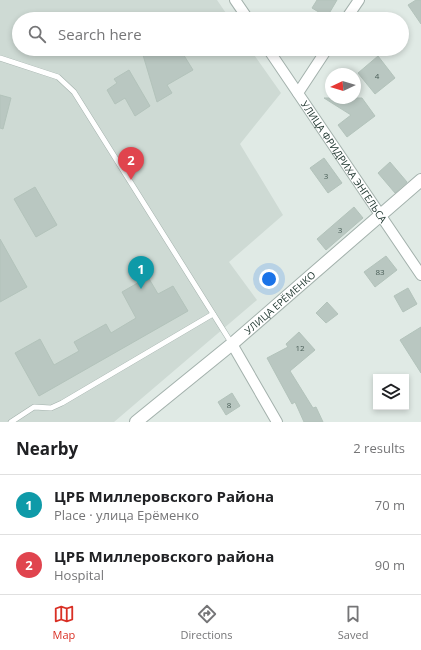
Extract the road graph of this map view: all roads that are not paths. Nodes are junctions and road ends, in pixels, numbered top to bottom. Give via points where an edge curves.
1 (359, 0) edge
2 (238, 2) edge
3 (244, 12) edge
4 (351, 12) edge
5 (273, 56) edge
6 (322, 56) edge
7 (0, 57) edge
8 (298, 93) junction
9 (421, 180) edge
10 (381, 214) junction
11 (421, 275) edge
12 (213, 314) junction
13 (232, 344) junction
14 (11, 422) edge
15 (136, 422) edge
16 (277, 422) edge

1 - 4 street
2 - 3 street
5 - 8 street, УЛИЦА ФРИДРИХА ЭНГЕЛЬСА
6 - 8 street
7 - 12 lane via 58,77 74,92
8 - 10 street, УЛИЦА ФРИДРИХА ЭНГЕЛЬСА
9 - 10 street, УЛИЦА ЕРЁМЕНКО
10 - 11 street, УЛИЦА ФРИДРИХА ЭНГЕЛЬСА
10 - 13 street, УЛИЦА ЕРЁМЕНКО
12 - 13 lane
12 - 14 lane via 62,403 51,408 34,407
13 - 15 street, УЛИЦА ЕРЁМЕНКО
13 - 16 street

